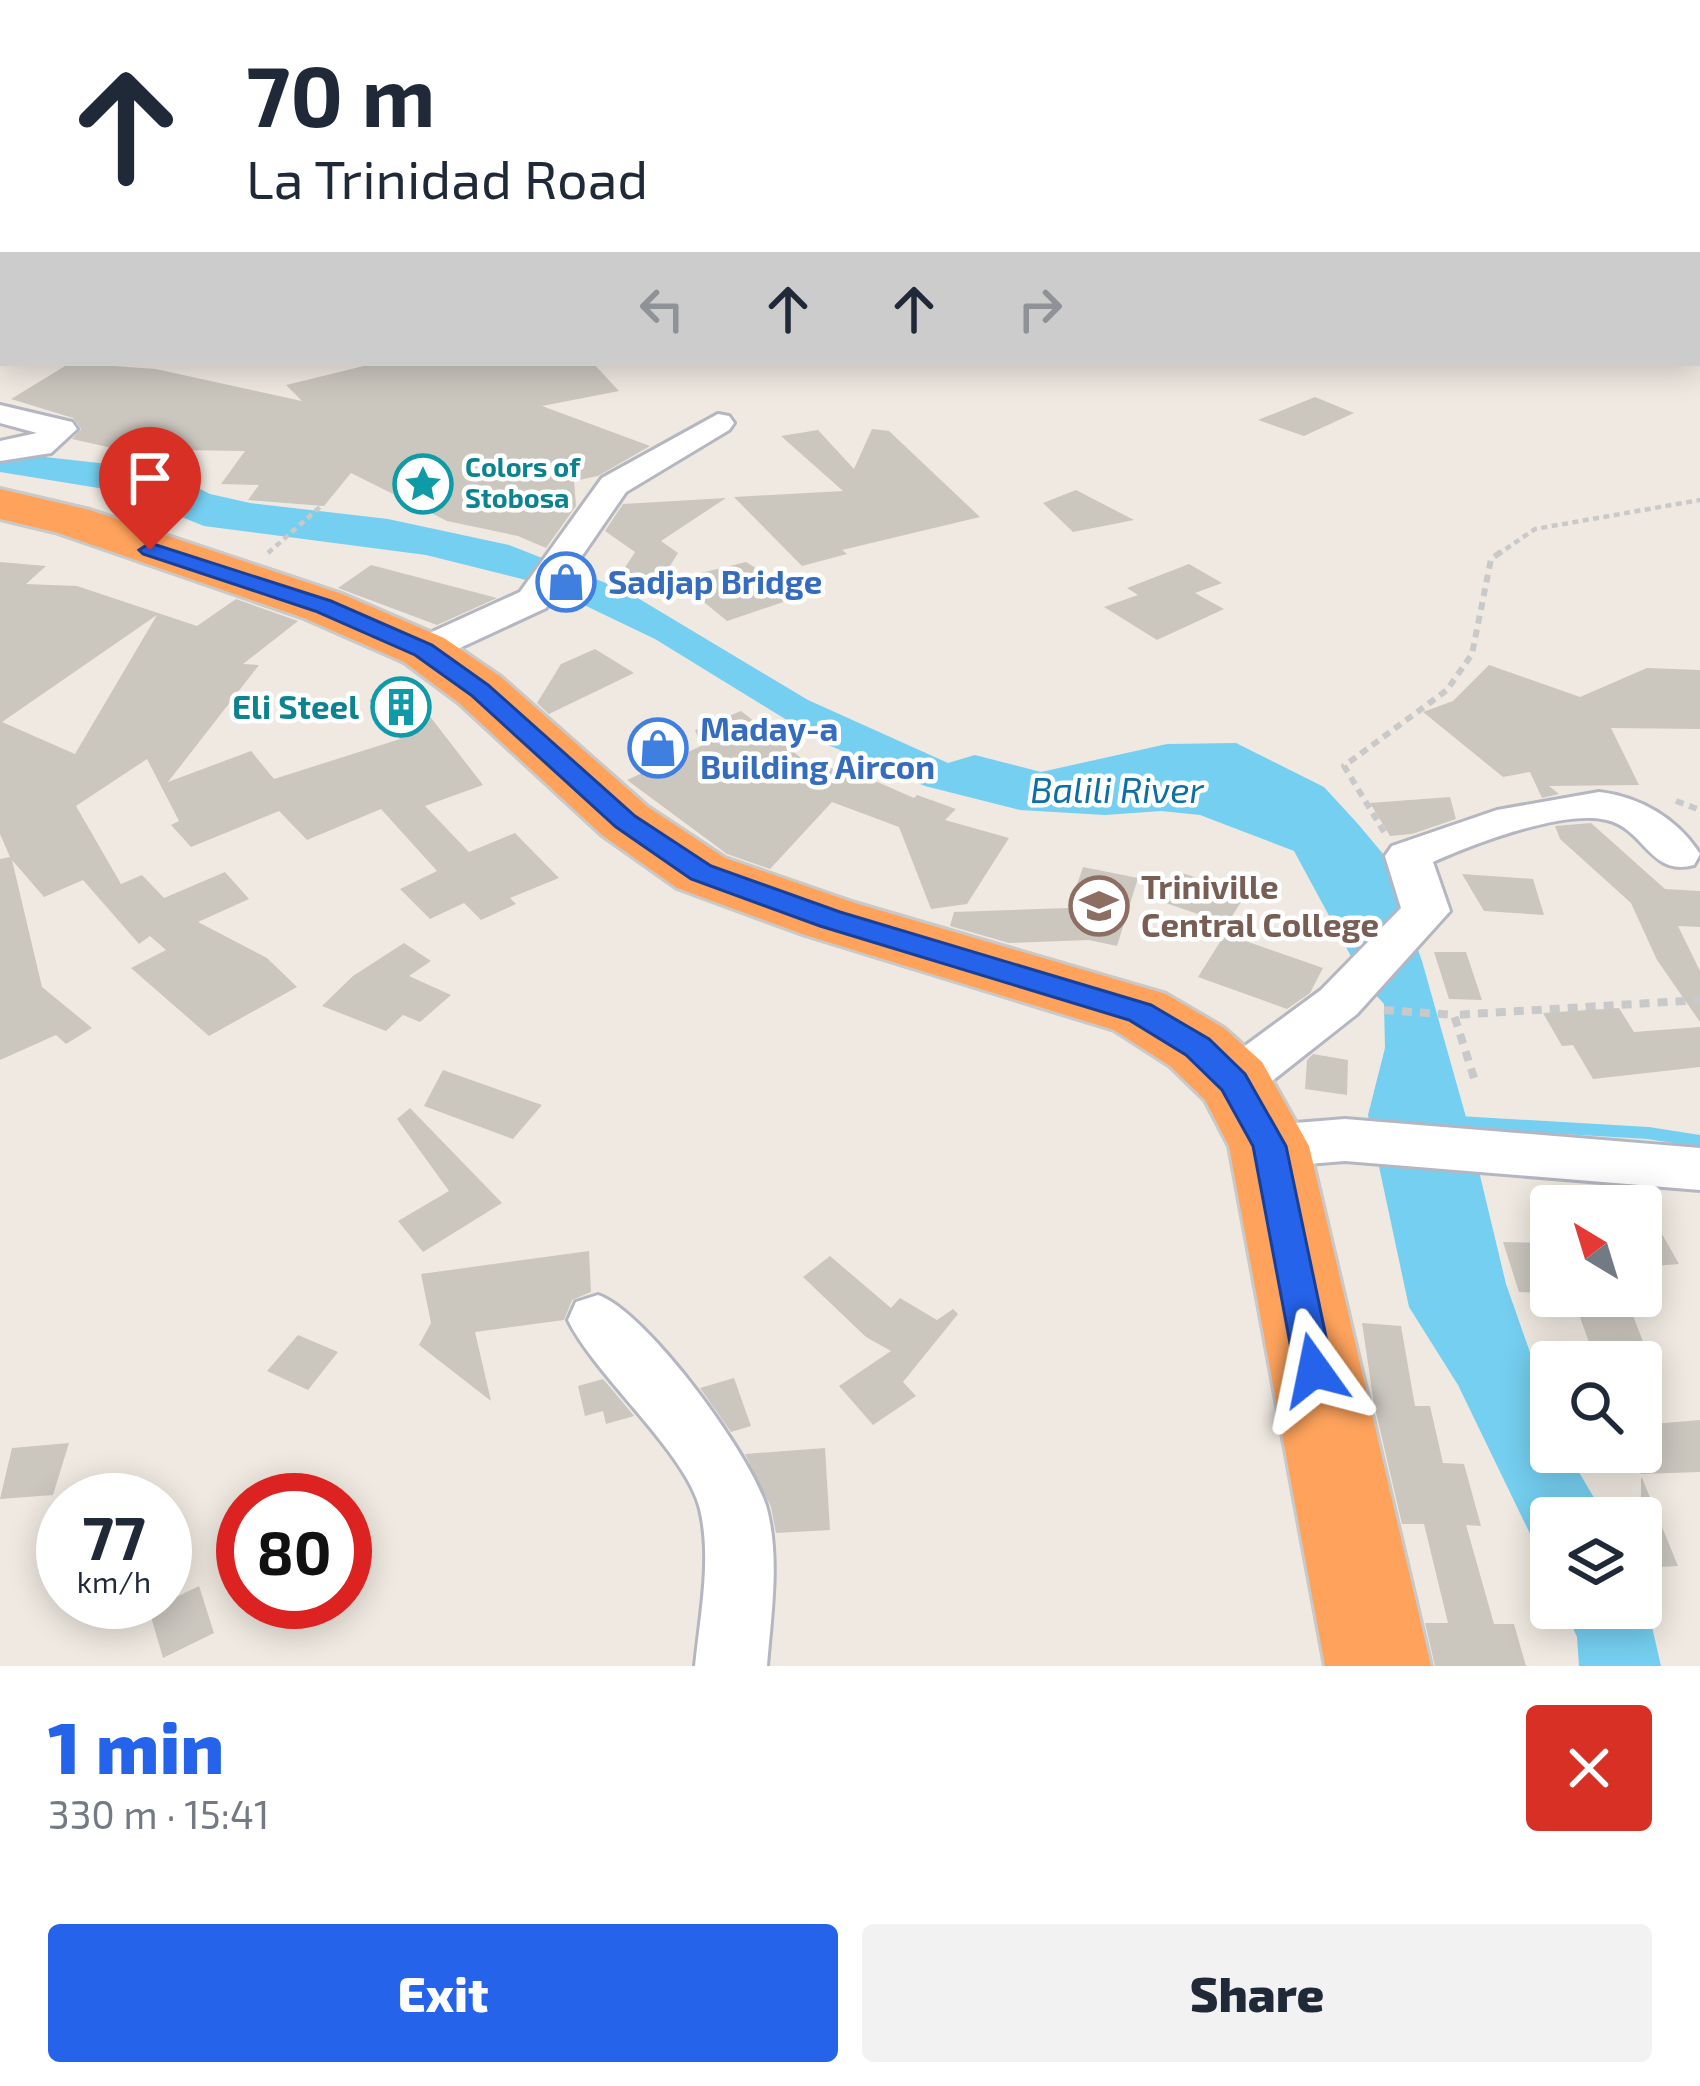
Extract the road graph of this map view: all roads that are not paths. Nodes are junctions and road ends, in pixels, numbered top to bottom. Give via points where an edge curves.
1 (0, 414) edge
2 (718, 423) dead end
3 (0, 451) edge
4 (0, 504) edge
5 (424, 650) junction
6 (1678, 855) dead end
7 (1252, 1114) junction
8 (1700, 1169) edge
9 (598, 1320) dead end
10 (731, 1666) edge
11 (1378, 1666) edge

1 - 3 street via 61,430 33,448
2 - 5 street via 614,485 533,600
4 - 5 highway via 323,606
5 - 7 highway via 625,821 701,873 1140,1012 1198,1047
6 - 7 street via 1622,808 1571,806 1408,856 1426,911 1368,997 1339,1002
7 - 8 street via 1365,1142
7 - 11 highway
9 - 10 street via 733,1504

